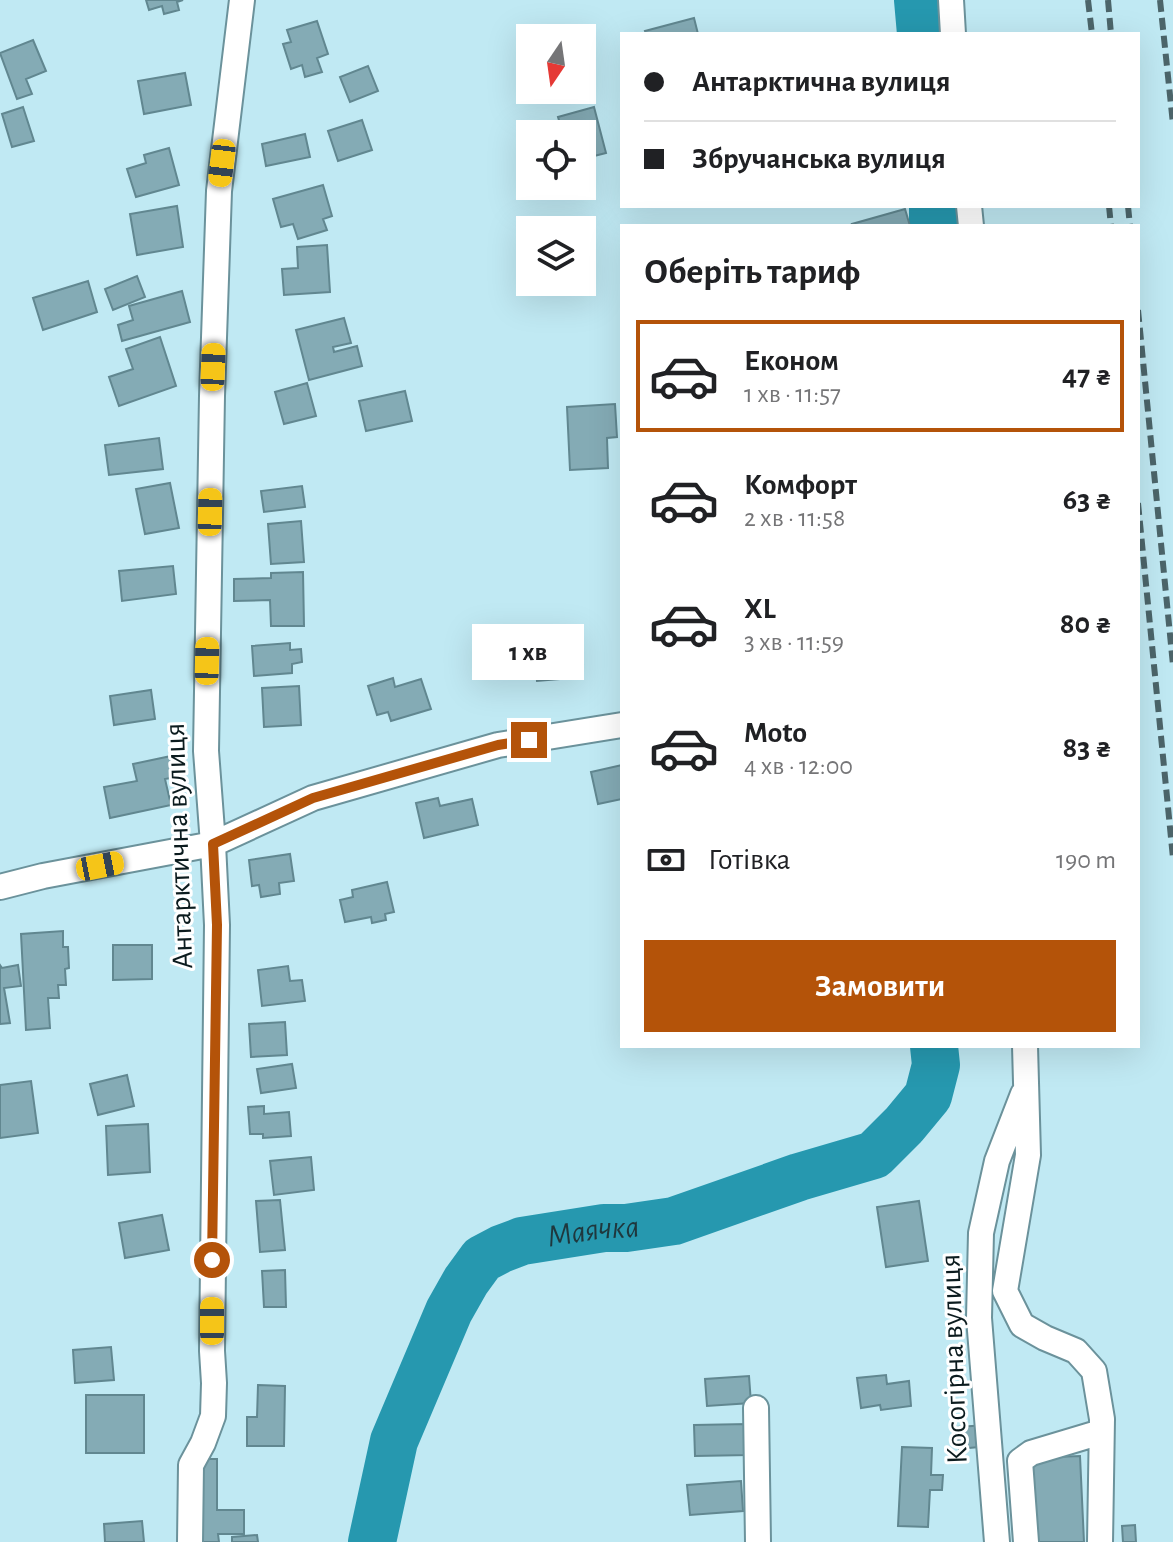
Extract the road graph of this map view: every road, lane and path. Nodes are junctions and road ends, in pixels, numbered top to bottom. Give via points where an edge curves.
1 (242, 0) edge
2 (951, 0) edge
3 (953, 32) edge
4 (620, 725) edge
5 (213, 844) junction
6 (0, 887) edge
7 (1025, 1048) edge
8 (1027, 1084) junction
9 (756, 1408) dead end
10 (1101, 1432) junction
11 (190, 1542) edge
12 (758, 1542) edge
13 (997, 1542) edge
14 (1026, 1542) edge
15 (1100, 1542) edge

1 - 5 street, Антарктична вулиця via 219,191 206,751
2 - 3 street
4 - 5 street via 498,745 313,798
5 - 6 street
5 - 11 street, Антарктична вулиця via 213,1416 191,1465
7 - 8 street
8 - 10 street via 1028,1155 1005,1291 1022,1325 1076,1351 1094,1371
8 - 13 street, Косогірна вулиця via 997,1161 981,1233 979,1318
9 - 12 street
10 - 14 street via 1020,1461
10 - 15 street

